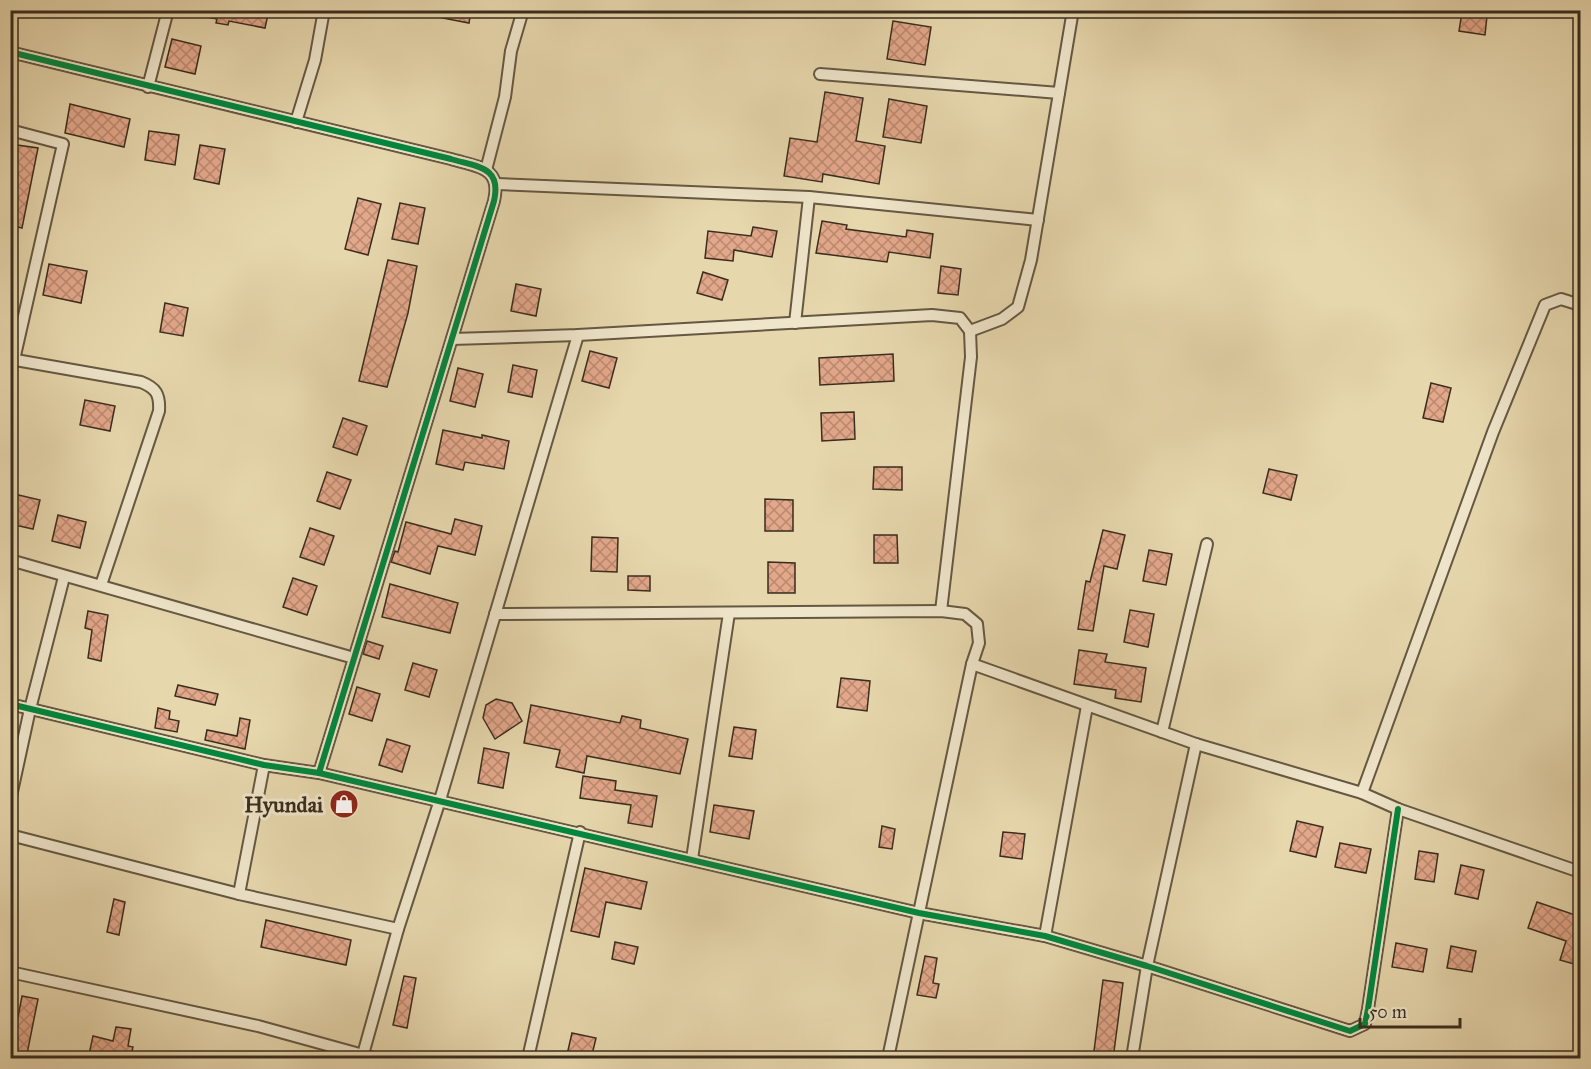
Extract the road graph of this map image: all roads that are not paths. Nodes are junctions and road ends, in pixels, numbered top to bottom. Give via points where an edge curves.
1 (168, 10) edge
2 (324, 10) edge
3 (523, 10) edge
4 (1073, 10) edge
5 (10, 52) edge
6 (820, 74) dead end
7 (148, 87) junction
8 (1059, 93) junction
9 (296, 122) junction
10 (10, 130) edge
11 (486, 170) junction
12 (497, 184) junction
13 (809, 197) junction
14 (1038, 220) junction
15 (1581, 305) edge
16 (795, 323) junction
17 (970, 331) junction
18 (578, 335) junction
19 (452, 339) junction
20 (12, 359) edge
21 (1207, 544) dead end
22 (10, 560) edge
23 (64, 577) junction
24 (101, 585) junction
25 (940, 611) junction
26 (729, 613) junction
27 (495, 614) junction
28 (354, 658) junction
29 (972, 664) junction
30 (10, 704) edge
31 (1087, 706) junction
32 (30, 708) junction
33 (1162, 732) junction
34 (1196, 744) junction
35 (264, 765) junction
36 (319, 773) junction
37 (1362, 793) junction
38 (440, 800) junction
39 (10, 801) edge
40 (1398, 809) junction
41 (580, 832) junction
42 (10, 835) edge
43 (692, 859) junction
44 (1581, 872) edge
45 (239, 894) junction
46 (919, 913) junction
47 (398, 929) junction
48 (1045, 936) junction
49 (1147, 966) junction
50 (10, 972) edge
51 (367, 1058) edge
52 (528, 1059) edge
53 (888, 1059) edge
54 (1132, 1059) edge

1 - 7 street
2 - 9 street via 315,60
3 - 11 street
4 - 8 street
5 - 7 street
6 - 8 street
7 - 9 street
8 - 14 street
9 - 11 street
10 - 20 street via 63,144
11 - 12 street
12 - 13 street
12 - 19 street
13 - 14 street
13 - 16 street
14 - 17 street via 1018,307 1002,319
15 - 37 street via 1561,299 1545,305 1493,432
16 - 17 street via 932,315 960,318
16 - 18 street
17 - 25 street
18 - 19 street
18 - 27 street
19 - 28 street
20 - 24 street via 141,382 154,387 160,397 159,411
21 - 33 street
22 - 23 street
23 - 24 street
23 - 32 street
24 - 28 street
25 - 26 street
25 - 29 street via 965,614 977,624 979,643
26 - 27 street
26 - 43 street
27 - 38 street
28 - 36 street
29 - 31 street
29 - 46 street
30 - 32 street
31 - 33 street
31 - 48 street
32 - 35 street
32 - 39 street
33 - 34 street
34 - 37 street
34 - 49 street
35 - 36 street
35 - 45 street
36 - 38 street
37 - 40 street
38 - 41 street
38 - 47 street
40 - 44 street
40 - 49 street via 1365,1024 1350,1030
41 - 43 street
41 - 52 street
42 - 45 street
43 - 46 street
45 - 47 street
46 - 48 street
46 - 53 street
47 - 51 street
48 - 49 street
49 - 54 street
50 - 51 street via 258,1026

